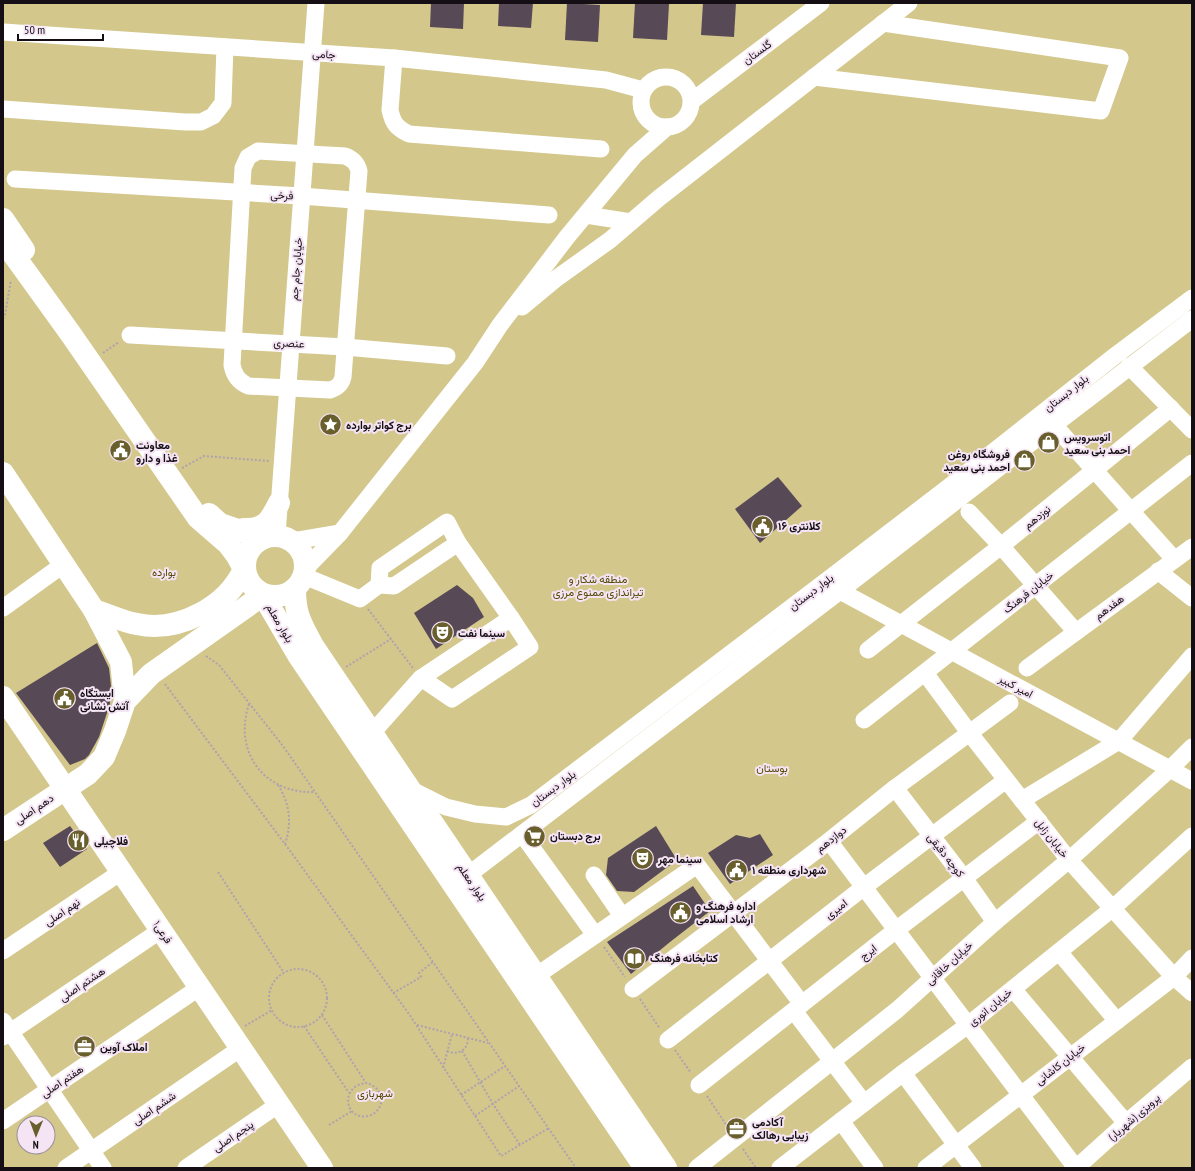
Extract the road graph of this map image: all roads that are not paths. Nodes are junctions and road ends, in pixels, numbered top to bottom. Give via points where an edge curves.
1 (316, 3) edge
2 (821, 3) edge
3 (909, 3) edge
4 (883, 23) junction
5 (3, 32) edge
6 (225, 47) junction
7 (313, 53) junction
8 (394, 58) junction
9 (814, 77) junction
10 (643, 90) junction
11 (692, 101) junction
12 (3, 109) edge
13 (667, 128) junction
14 (601, 149) dead end
15 (304, 154) junction
16 (15, 179) dead end
17 (242, 193) junction
18 (301, 196) junction
19 (356, 200) junction
20 (549, 215) dead end
21 (586, 215) junction
22 (3, 219) edge
23 (631, 222) junction
24 (3, 240) edge
25 (1192, 298) edge
26 (1192, 319) edge
27 (500, 325) junction
28 (130, 335) road end
29 (233, 340) junction
30 (290, 343) junction
31 (345, 347) junction
32 (447, 356) dead end
33 (1129, 366) junction
34 (287, 388) junction
35 (1171, 408) junction
36 (1054, 425) junction
37 (1192, 430) edge
38 (1192, 463) edge
39 (1095, 471) junction
40 (3, 473) edge
41 (279, 503) junction
42 (1130, 510) junction
43 (969, 512) dead end
44 (232, 528) junction
45 (340, 533) junction
46 (277, 538) junction
47 (458, 543) junction
48 (1001, 546) junction
49 (1192, 547) edge
50 (1174, 559) junction
51 (64, 564) junction
52 (244, 570) junction
53 (1158, 571) junction
54 (302, 578) junction
55 (830, 578) junction
56 (379, 585) junction
57 (1036, 586) junction
58 (840, 591) junction
59 (264, 595) junction
60 (1192, 598) edge
61 (3, 608) edge
62 (94, 610) junction
63 (511, 618) junction
64 (901, 624) junction
65 (1076, 632) junction
66 (868, 650) dead end
67 (952, 652) junction
68 (1192, 656) edge
69 (1027, 668) dead end
70 (925, 673) junction
71 (421, 678) junction
72 (3, 696) edge
73 (126, 701) junction
74 (1010, 703) dead end
75 (864, 720) dead end
76 (372, 733) junction
77 (970, 734) junction
78 (1119, 741) junction
79 (1192, 747) edge
80 (1170, 769) junction
81 (1006, 780) junction
82 (1192, 781) edge
83 (65, 788) junction
84 (409, 788) junction
85 (895, 788) junction
86 (1022, 800) junction
87 (1039, 822) junction
88 (3, 830) edge
89 (522, 834) junction
90 (932, 836) junction
91 (1192, 836) edge
92 (829, 841) junction
93 (1069, 860) junction
94 (121, 872) junction
95 (594, 875) dead end
96 (964, 878) junction
97 (461, 881) junction
98 (864, 887) junction
99 (1113, 908) junction
100 (733, 913) junction
101 (622, 916) junction
102 (995, 922) junction
103 (161, 930) junction
104 (896, 930) junction
105 (595, 935) junction
106 (3, 951) edge
107 (1059, 952) junction
108 (1192, 958) edge
109 (769, 961) junction
110 (536, 976) junction
111 (1174, 977) junction
112 (932, 978) junction
113 (200, 987) junction
114 (633, 989) dead end
115 (1013, 989) junction
116 (1192, 993) edge
117 (798, 1008) junction
118 (1117, 1021) junction
119 (968, 1025) junction
120 (6, 1030) edge
121 (668, 1040) dead end
122 (236, 1041) junction
123 (1070, 1057) junction
124 (832, 1062) junction
125 (1191, 1070) edge
126 (903, 1073) junction
127 (699, 1085) dead end
128 (50, 1089) junction
129 (1021, 1095) junction
130 (279, 1104) junction
131 (864, 1104) junction
132 (3, 1121) edge
133 (841, 1121) junction
134 (1126, 1123) junction
135 (956, 1145) junction
136 (91, 1151) junction
137 (717, 1162) edge
138 (642, 1166) edge
139 (320, 1167) edge
140 (66, 1168) edge
141 (103, 1168) edge
142 (186, 1168) edge
143 (666, 1168) edge
144 (697, 1168) edge
145 (780, 1168) edge
146 (875, 1168) edge
147 (926, 1168) edge
148 (973, 1168) edge
149 (1076, 1168) edge

1 - 7 street, خیابان جام جم
2 - 11 street, گلستان
3 - 4 street
4 - 9 street
4 - 9 street via 1120,58 1101,111
5 - 6 street, جامی
6 - 7 street, جامی
6 - 12 street via 223,103 213,116 201,122
7 - 8 street, جامی
7 - 15 street, خیابان جام جم
8 - 10 street, جامی via 606,80
8 - 14 street via 390,110 398,129 409,134
9 - 23 street
10 - 11 street via 652,80 665,76 678,79 688,88
10 - 13 street via 640,103 644,116 654,125
11 - 13 street via 689,114 680,124
13 - 21 street via 635,155
15 - 17 street via 258,151 253,154 248,158 244,168
15 - 18 street, خیابان جام جم
15 - 19 street via 345,156 354,161 359,171
16 - 17 street, فرخی
17 - 18 street, فرخی
17 - 29 street
18 - 19 street, فرخی
18 - 30 street, خیابان جام جم
19 - 20 street, فرخی
19 - 31 street
21 - 23 street
21 - 27 street via 566,237
22 - 44 main road via 206,512 220,524
23 - 27 street
24 - 52 main road via 198,518 228,544
25 - 55 street, بلوار دبستان
26 - 33 street, بلوار دبستان
27 - 45 street via 474,363
28 - 29 street, عنصری
29 - 30 street, عنصری
29 - 34 street via 232,365 236,378 248,386
30 - 31 street, عنصری
30 - 34 street, خیابان جام جم
31 - 32 street, عنصری
31 - 34 street via 343,377 339,386 330,390
33 - 35 street
33 - 36 street, بلوار دبستان
34 - 41 street, خیابان جام جم
35 - 37 street
35 - 39 street, نوزدهم
36 - 39 street
36 - 58 street, بلوار دبستان
38 - 42 street, خیابان فرهنگ
39 - 42 street
39 - 48 street, نوزدهم
40 - 51 main road
41 - 44 main road via 264,526 253,530
41 - 46 street, خیابان جام جم
42 - 50 street
42 - 57 street, خیابان فرهنگ
43 - 48 street
44 - 46 main road
45 - 46 street
45 - 54 street
46 - 52 main road via 250,548
46 - 54 main road via 300,548 304,557
47 - 56 street via 394,586
47 - 56 street via 447,522 380,568
47 - 63 street
48 - 57 street
48 - 64 street, نوزدهم
49 - 50 street, هفدهم
50 - 53 street, هفدهم
51 - 61 street
51 - 62 main road
52 - 59 main road via 256,589
52 - 62 main road via 234,588 218,602 198,615 178,623 158,626 136,624
53 - 60 street
53 - 65 street, هفدهم
54 - 56 street via 360,599
54 - 59 main road via 286,594
54 - 76 main road, بلوار معلم via 295,605 299,620 313,646
55 - 58 street
55 - 84 street, بلوار دبستان via 531,805 506,816 475,814 446,808
57 - 65 street
57 - 67 street, خیابان فرهنگ
58 - 64 street, امیر کبیر
58 - 89 street, بلوار دبستان
59 - 73 main road via 151,674
59 - 97 main road, بلوار معلم via 298,655
62 - 73 main road via 121,662
63 - 71 street
63 - 71 street via 530,647 452,699
64 - 66 street, نوزدهم
64 - 67 street, امیر کبیر
65 - 69 street, هفدهم
67 - 70 street, خیابان فرهنگ
67 - 78 street, امیر کبیر
68 - 78 street
70 - 75 street, خیابان فرهنگ
70 - 77 street, خیابان زابل
71 - 76 street
72 - 83 main road, فرعی۱
73 - 83 main road, دهم اصلی via 104,757 88,774
74 - 77 street, دوازدهم
76 - 84 main road, بلوار معلم
77 - 81 street, خیابان زابل
77 - 85 street, دوازدهم
78 - 80 street, امیر کبیر
78 - 86 street
79 - 80 street, خیابان خاقانی
80 - 82 street, امیر کبیر
80 - 93 street, خیابان خاقانی
81 - 86 street, خیابان زابل
81 - 90 street, امیری
83 - 88 main road, دهم اصلی
83 - 94 main road, فرعی۱
84 - 97 main road, بلوار معلم
85 - 90 street, کوچه دقیقی
85 - 92 street, دوازدهم
86 - 87 street, خیابان زابل
87 - 93 street, خیابان زابل
87 - 96 street, ایرج
89 - 97 street, بلوار دبستان
89 - 105 street
90 - 96 street, کوچه دقیقی
90 - 98 street, امیری
91 - 99 street, خیابان انوری
92 - 98 street
92 - 100 street, دوازدهم
93 - 99 street, خیابان زابل
93 - 102 street, خیابان خاقانی
94 - 103 main road, فرعی۱
94 - 106 street, نهم اصلی
95 - 101 street
96 - 102 street, کوچه دقیقی
96 - 104 street, ایرج
97 - 110 main road, بلوار معلم
97 - 138 main road, بلوار معلم
98 - 104 street
98 - 109 street, امیری
99 - 107 street, خیابان انوری
99 - 111 street, خیابان زابل
100 - 101 street via 697,865
100 - 109 street
100 - 114 street, دوازدهم
101 - 105 street
102 - 112 street, خیابان خاقانی
103 - 113 main road, فرعی۱
103 - 120 street, هشتم اصلی
104 - 112 street
104 - 117 street, ایرج
105 - 110 street
107 - 115 street, خیابان انوری
107 - 118 street
108 - 111 street, خیابان کاشانی
109 - 117 street
109 - 121 street, امیری
110 - 143 main road, بلوار معلم
111 - 116 street, خیابان زابل
111 - 118 street, خیابان کاشانی
112 - 119 street
112 - 124 street, خیابان خاقانی
113 - 122 main road, فرعی۱
113 - 128 street, هفتم اصلی
115 - 119 street, خیابان انوری
115 - 123 street
117 - 124 street
117 - 127 street, ایرج
118 - 123 street, خیابان کاشانی
119 - 126 street, خیابان انوری
119 - 129 street
120 - 128 street
122 - 130 main road, فرعی۱
122 - 136 street, ششم اصلی
123 - 129 street, خیابان کاشانی
123 - 134 street
124 - 131 street
124 - 137 street, خیابان خاقانی
125 - 134 street, پرویزی (شهریار)
126 - 131 street, خیابان انوری
126 - 135 street
128 - 132 street, هفتم اصلی
128 - 136 street
129 - 135 street, خیابان کاشانی
129 - 149 street
130 - 139 main road, فرعی۱
130 - 142 street, پنجم اصلی
131 - 133 street, خیابان انوری
133 - 145 street, خیابان انوری
133 - 146 street
134 - 149 street, پرویزی (شهریار)
135 - 147 street, خیابان کاشانی
135 - 148 street
136 - 140 street, ششم اصلی
136 - 141 street
137 - 144 street, خیابان خاقانی

